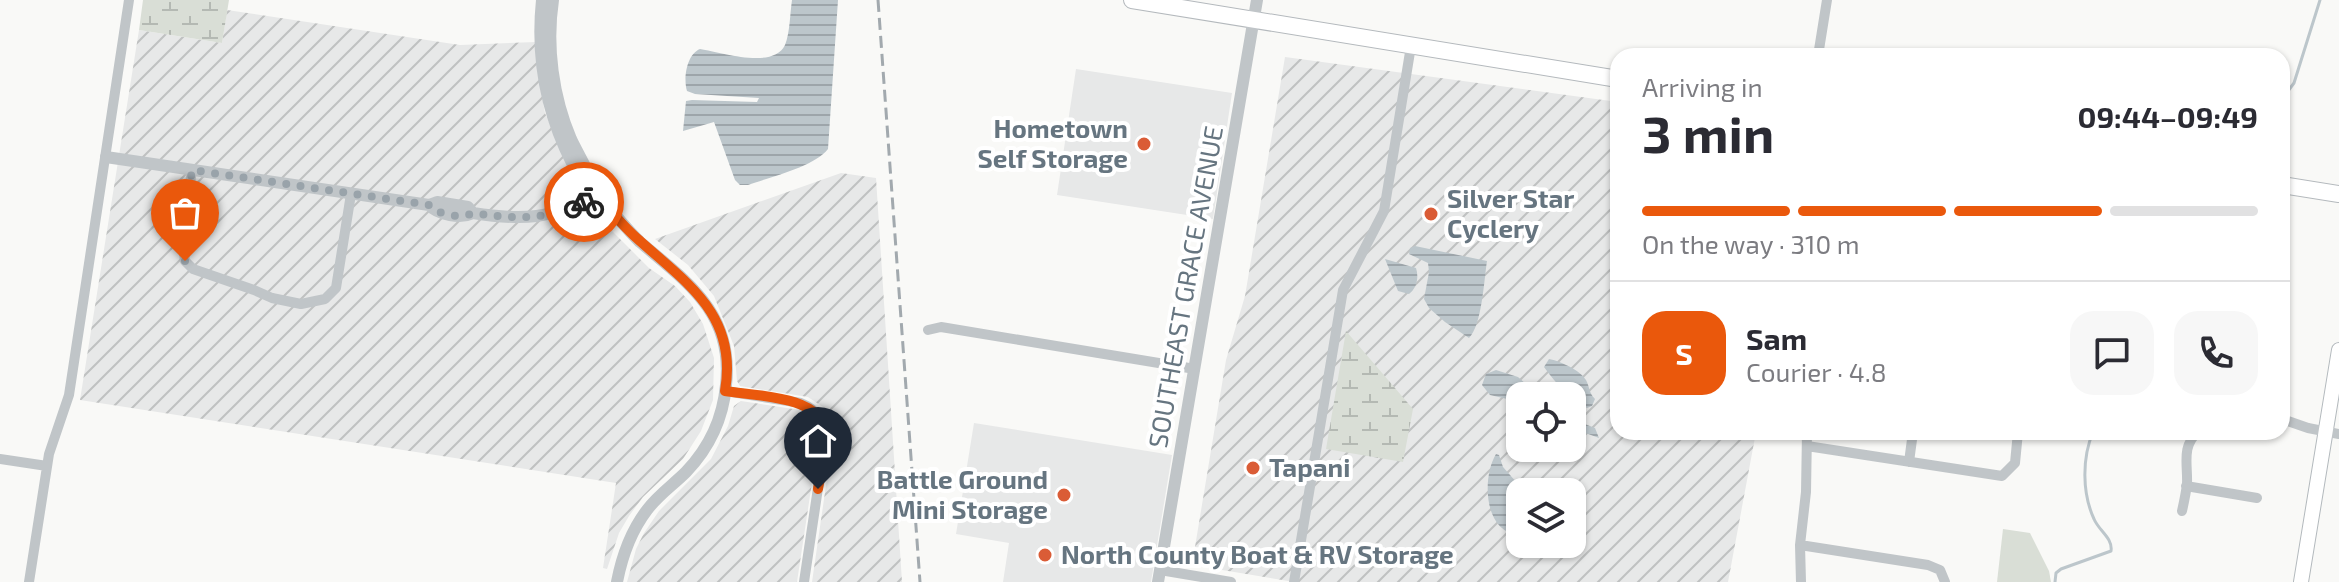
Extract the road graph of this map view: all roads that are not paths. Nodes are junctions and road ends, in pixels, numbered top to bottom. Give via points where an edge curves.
1 (129, 0) edge
2 (542, 0) edge
3 (553, 0) edge
4 (1132, 0) edge
5 (1257, 0) edge
6 (1827, 0) edge
7 (1253, 20) junction
8 (1411, 46) junction
9 (1819, 48) edge
10 (1610, 78) edge
11 (106, 157) junction
12 (192, 170) junction
13 (2290, 186) edge
14 (351, 194) junction
15 (2339, 194) edge
16 (597, 195) junction
17 (928, 330) dead end
18 (2339, 350) edge
19 (1195, 369) junction
20 (725, 391) junction
21 (2290, 421) edge
22 (2332, 433) edge
23 (1807, 440) edge
24 (1912, 440) edge
25 (2017, 440) edge
26 (2190, 440) edge
27 (1807, 446) junction
28 (0, 459) edge
29 (1909, 462) junction
30 (47, 466) junction
31 (2186, 486) junction
32 (2257, 498) dead end
33 (2182, 511) dead end
34 (1800, 545) junction
35 (1159, 576) edge
36 (29, 582) edge
37 (617, 582) edge
38 (804, 582) edge
39 (1231, 582) edge
40 (1294, 582) edge
41 (1801, 582) edge
42 (1945, 582) edge
43 (2301, 582) edge

1 - 11 street
2 - 16 street via 540,47 547,98 575,169 588,191
3 - 16 street via 555,86 567,130
4 - 7 main road
5 - 7 street, SOUTHEAST GRACE AVENUE
6 - 9 street
7 - 8 main road
7 - 19 street, SOUTHEAST GRACE AVENUE
8 - 10 main road
8 - 40 street via 1384,211 1343,290
11 - 12 street
11 - 30 street via 69,395
12 - 14 street
12 - 14 street via 182,238 185,261 197,272 272,298 308,304 331,295 338,281
13 - 15 main road
14 - 16 street via 437,202 518,219 569,210
16 - 20 street via 705,303 723,344
17 - 19 street via 941,327
18 - 22 main road
19 - 35 street, SOUTHEAST GRACE AVENUE
20 - 37 street via 710,439 693,464 647,509 632,534
20 - 38 street via 801,403 820,418 826,437
21 - 22 street
22 - 43 main road
23 - 27 street
24 - 29 street
25 - 29 street via 2015,463 2002,476
26 - 31 street
27 - 29 street
27 - 34 street
28 - 30 street
30 - 36 street
31 - 32 street
31 - 33 street
34 - 41 street
34 - 42 street via 1928,565 1940,570
35 - 39 street

